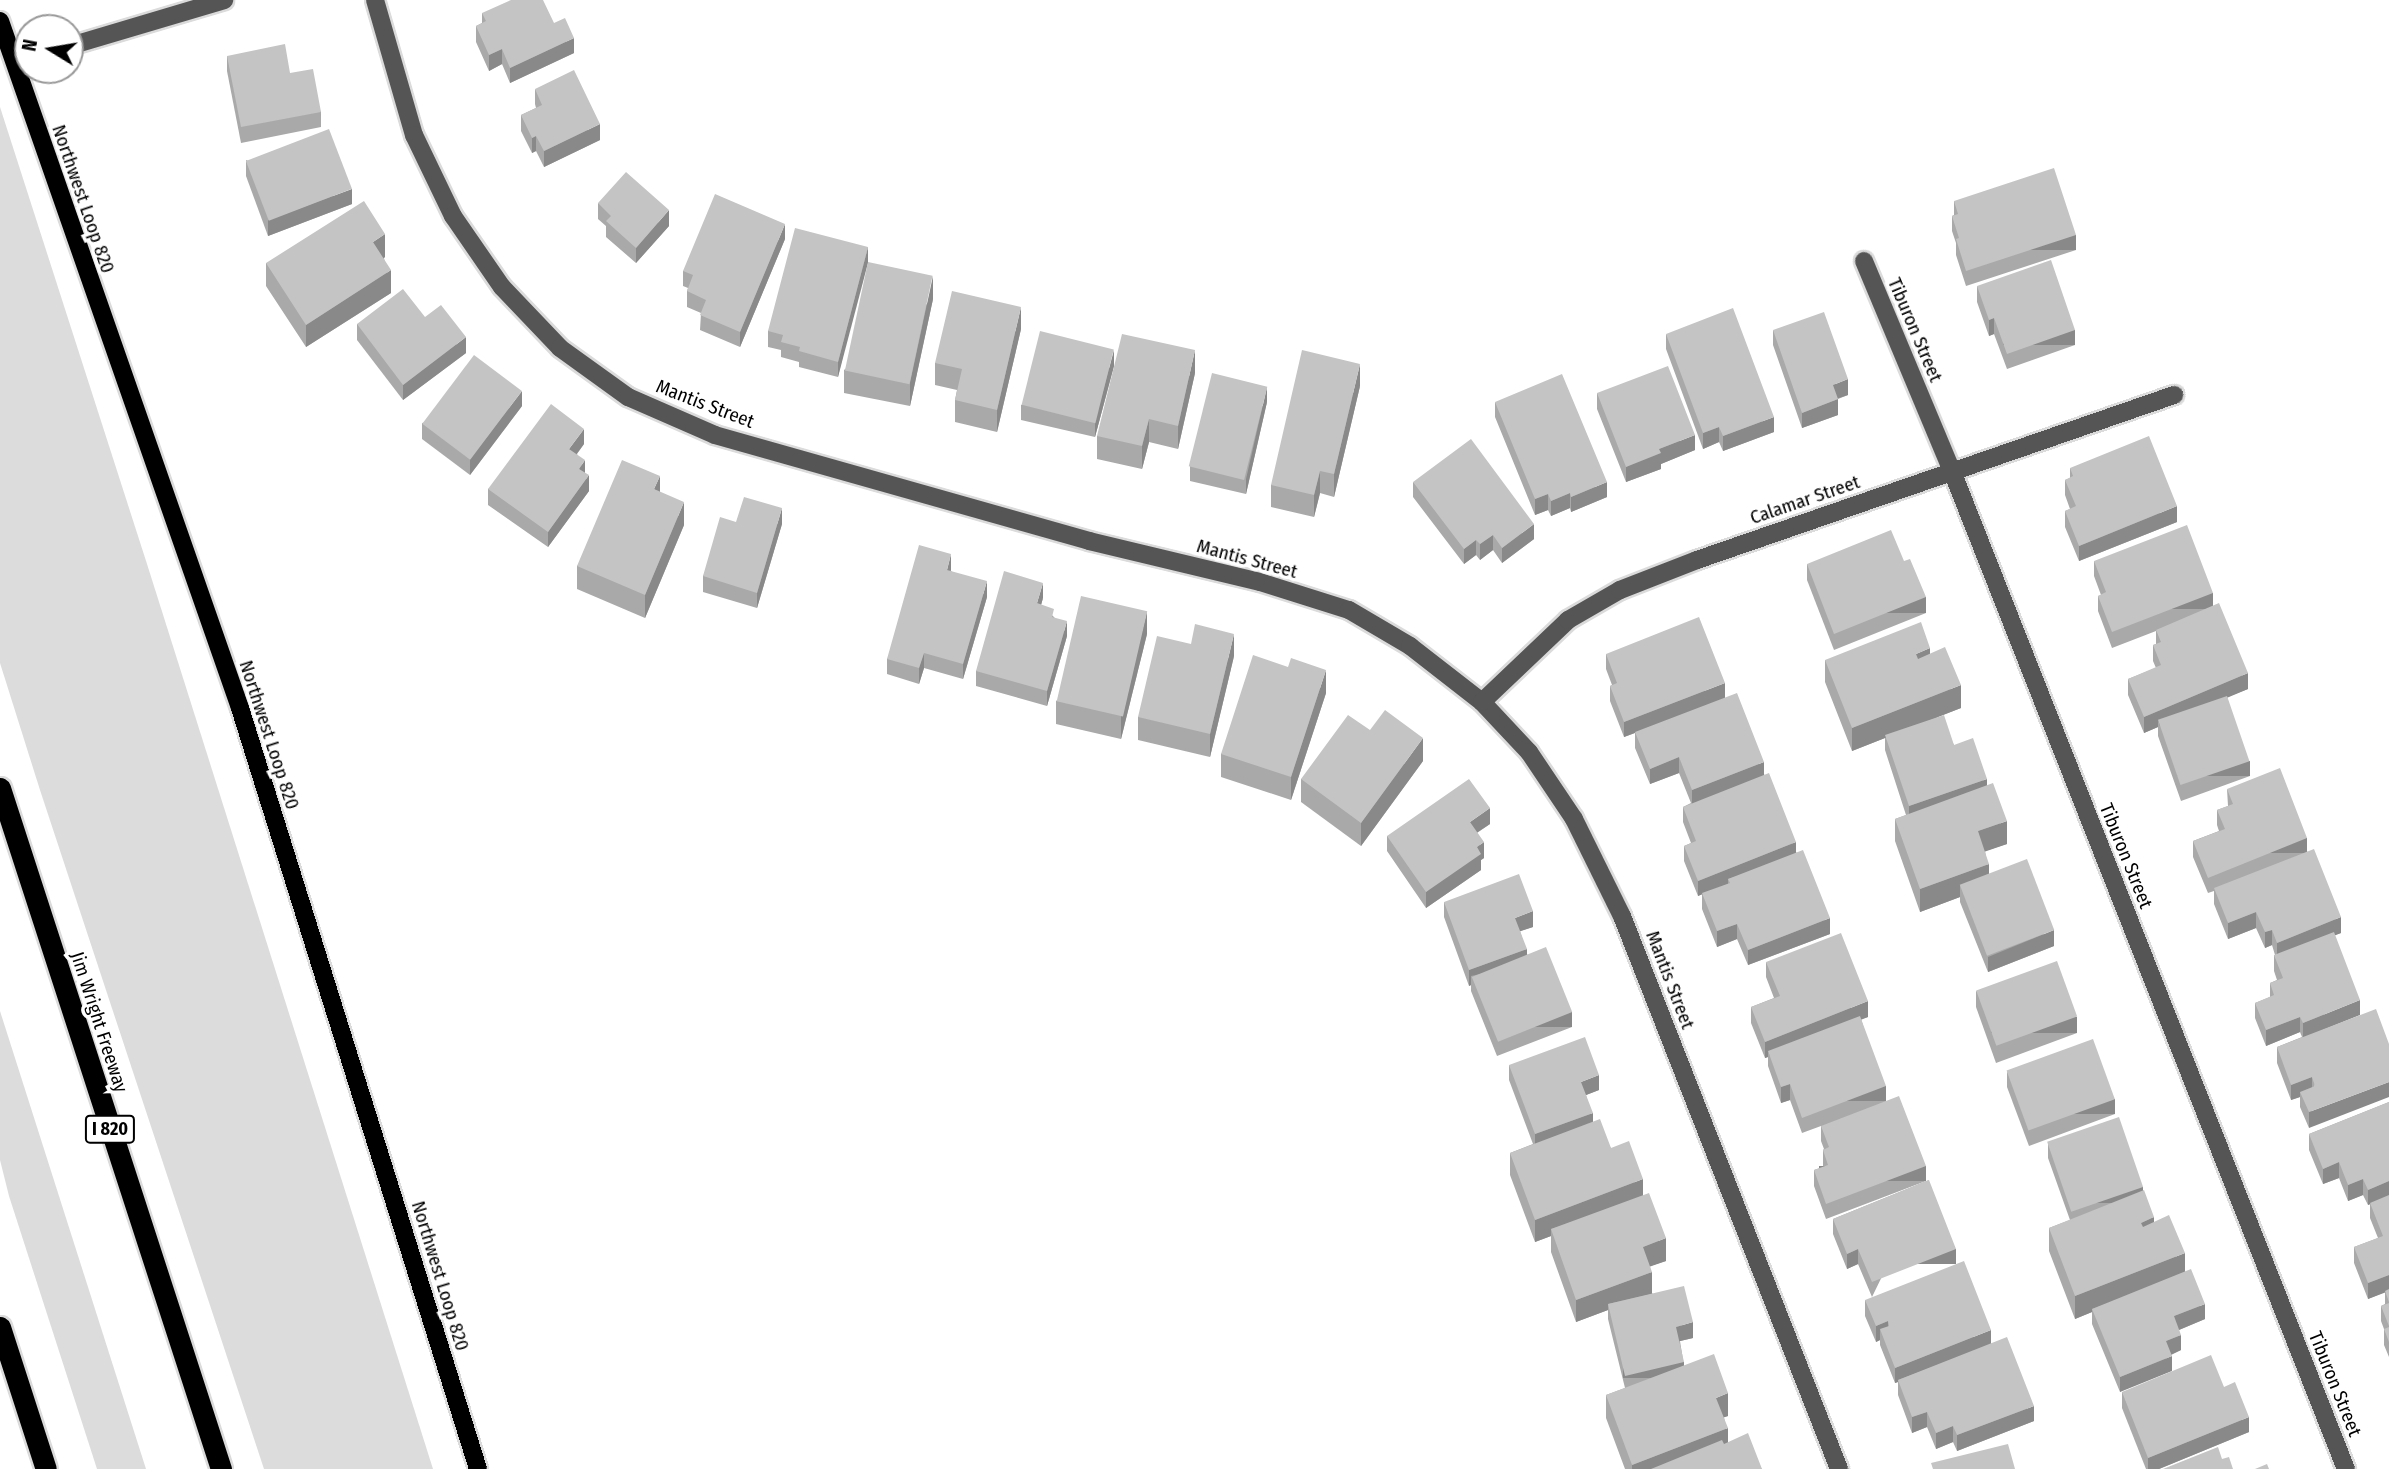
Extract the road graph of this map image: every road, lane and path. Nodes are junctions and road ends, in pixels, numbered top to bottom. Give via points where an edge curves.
1 (224, 0) edge
2 (375, 0) edge
3 (0, 21) edge
4 (84, 42) edge
5 (14, 49) edge
6 (28, 84) edge
7 (1864, 261) dead end
8 (2174, 395) dead end
9 (1952, 471) junction
10 (1482, 702) junction
11 (0, 788) edge
12 (0, 1327) edge
13 (46, 1469) edge
14 (221, 1469) edge
15 (478, 1469) edge
16 (1839, 1469) edge
17 (2346, 1469) edge

1 - 4 street
2 - 10 street, Mantis Street via 414,135 453,216 510,296 560,348 628,397 715,435 1349,610 1410,646
3 - 5 main road, Northwest Loop 820
6 - 15 main road, Northwest Loop 820 via 240,708
7 - 9 street, Tiburon Street
8 - 9 street, Calamar Street
9 - 10 street, Calamar Street via 1620,590 1568,620
9 - 17 street, Tiburon Street
10 - 16 street, Mantis Street via 1529,752 1574,819 1622,916
11 - 14 highway, Jim Wright Freeway / I 820
12 - 13 highway

